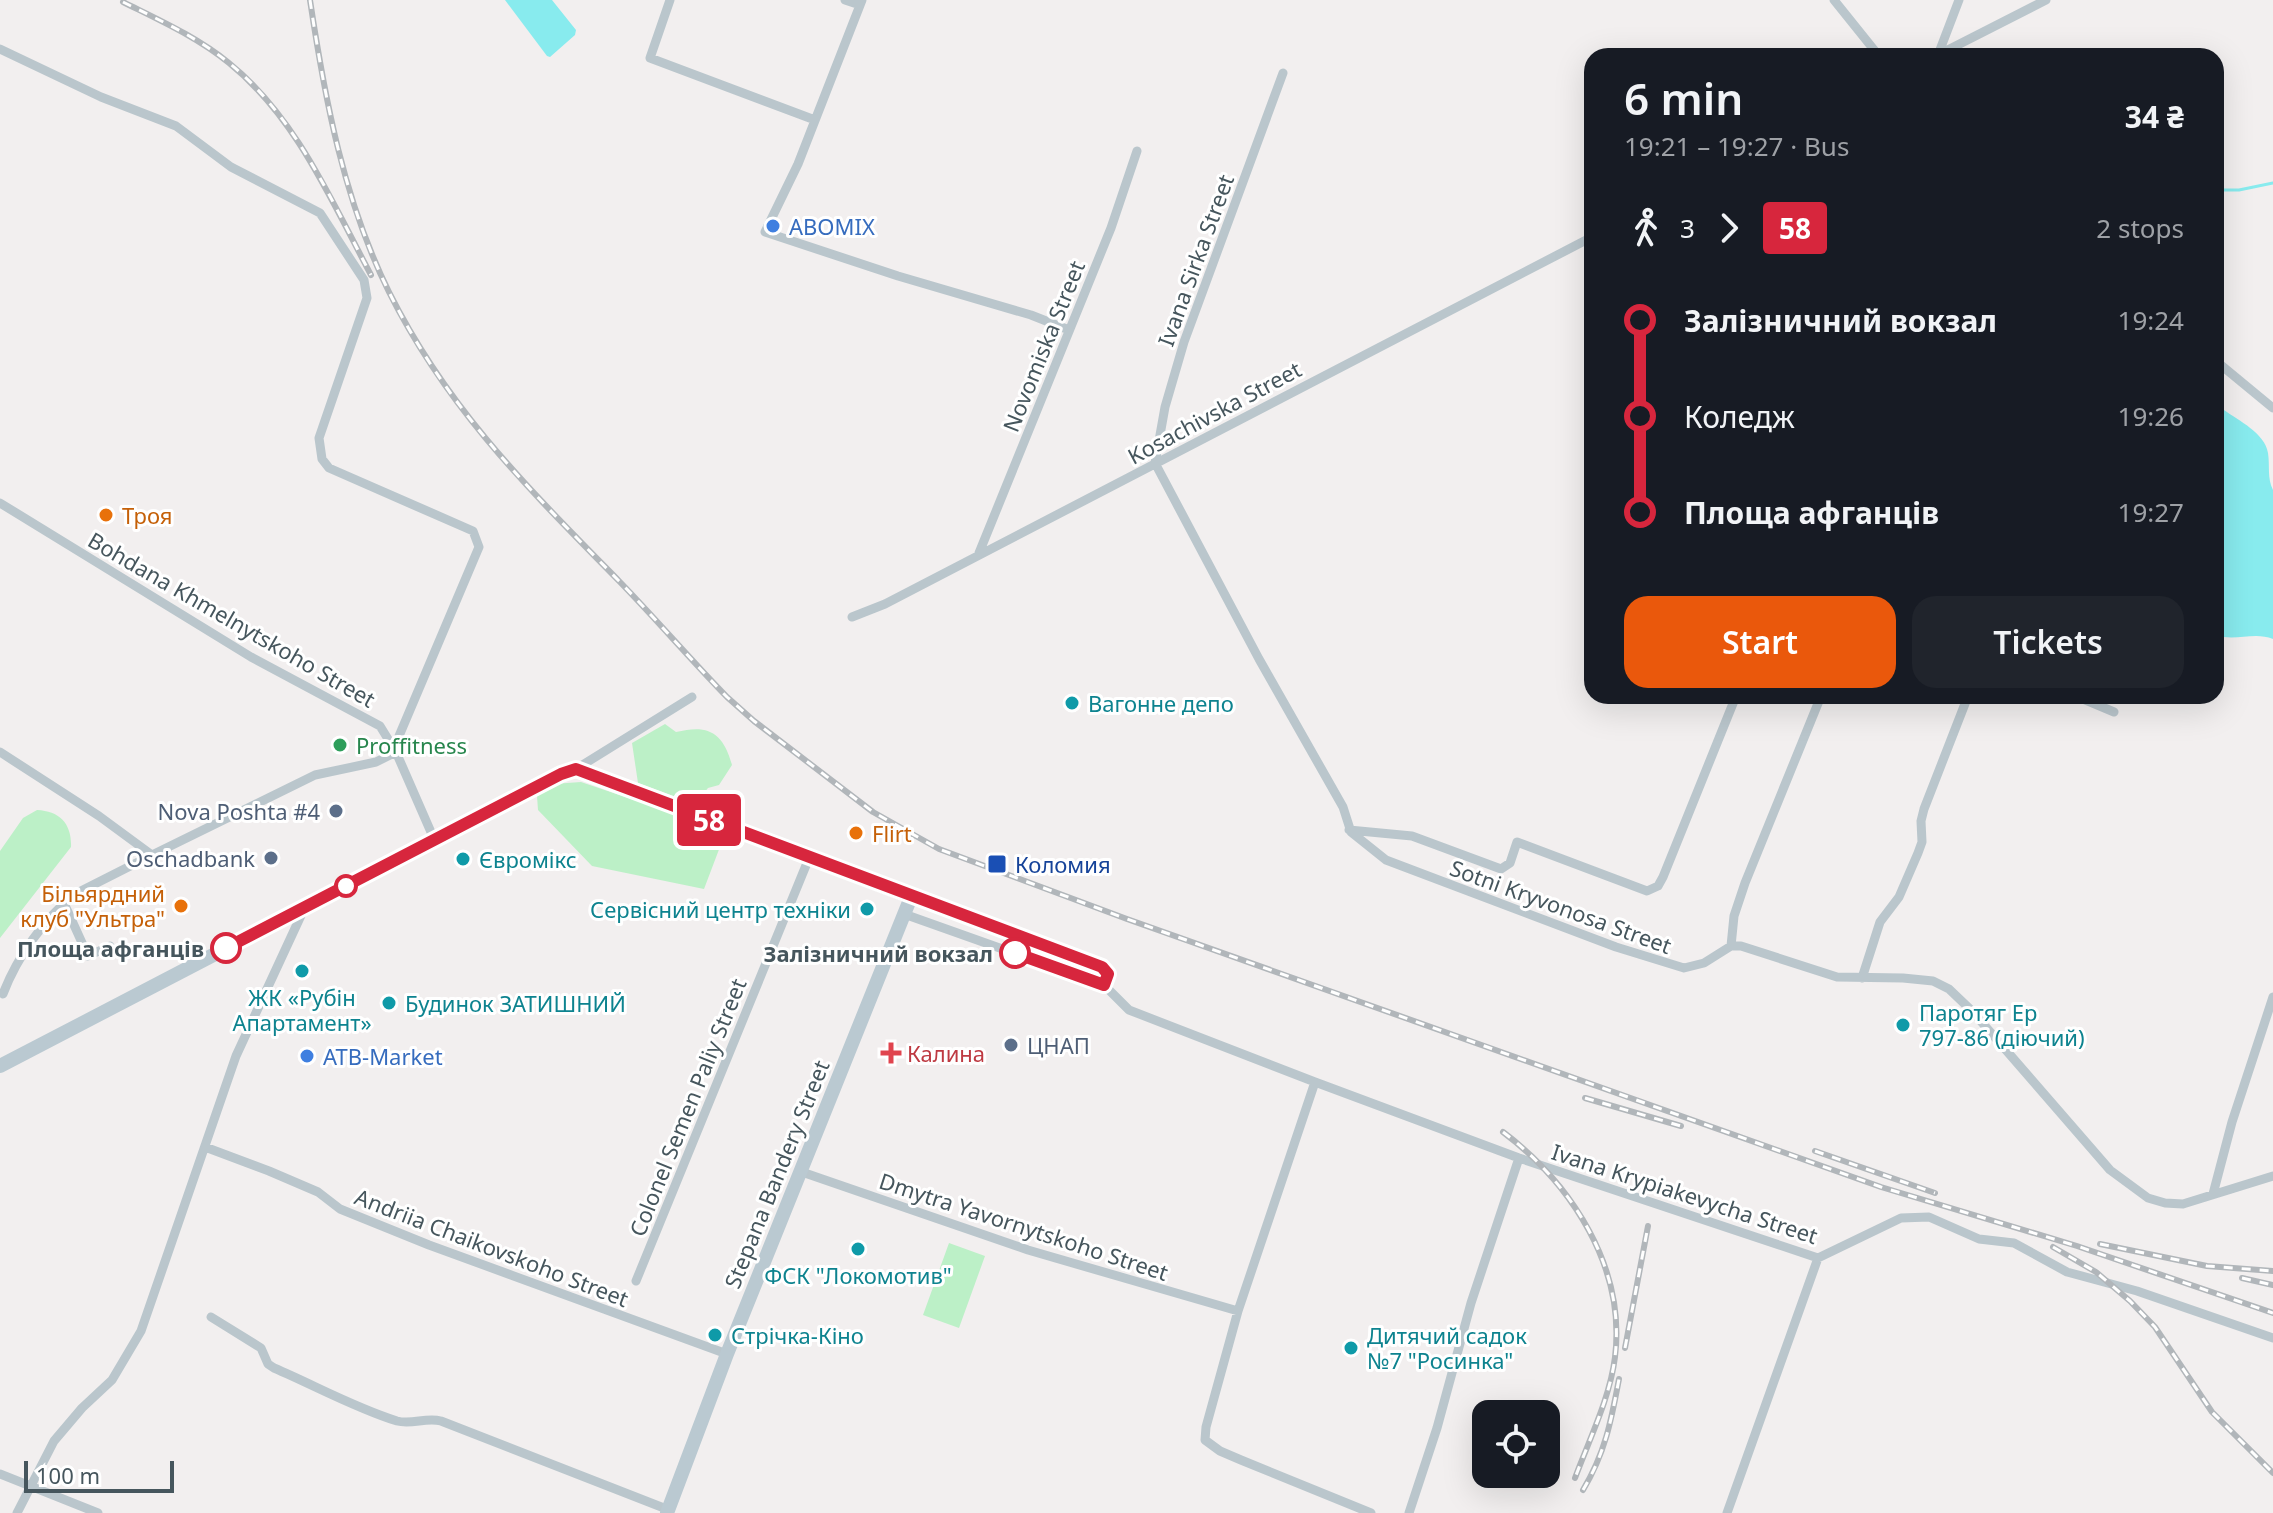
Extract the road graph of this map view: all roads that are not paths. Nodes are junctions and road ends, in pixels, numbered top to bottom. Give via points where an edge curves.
1 (670, 0) edge
2 (845, 0) edge
3 (1834, 0) edge
4 (1959, 0) edge
5 (2046, 0) edge
6 (861, 3) edge
7 (1873, 48) edge
8 (1940, 48) edge
9 (1953, 48) edge
10 (0, 49) edge
11 (1283, 73) dead end
12 (815, 120) junction
13 (1137, 151) dead end
14 (1584, 241) edge
15 (1069, 330) junction
16 (2224, 368) edge
17 (2273, 408) edge
18 (1155, 463) junction
19 (0, 503) edge
20 (979, 554) junction
21 (852, 617) dead end
22 (692, 697) dead end
23 (1733, 704) edge
24 (1818, 704) edge
25 (1965, 704) edge
26 (2095, 704) edge
27 (2114, 712) dead end
28 (0, 752) edge
29 (396, 752) junction
30 (576, 769) junction
31 (1349, 830) junction
32 (434, 839) junction
33 (152, 855) junction
34 (809, 858) junction
35 (911, 897) junction
36 (64, 903) junction
37 (304, 909) junction
38 (904, 914) junction
39 (262, 929) junction
40 (110, 946) dead end
41 (1731, 946) junction
42 (284, 949) junction
43 (1862, 978) junction
44 (1104, 985) junction
45 (3, 994) dead end
46 (2273, 997) edge
47 (0, 1066) edge
48 (1315, 1082) junction
49 (205, 1147) junction
50 (1519, 1158) junction
51 (799, 1171) junction
52 (2273, 1176) edge
53 (2213, 1194) junction
54 (1818, 1258) junction
55 (636, 1281) dead end
56 (1238, 1311) junction
57 (211, 1317) dead end
58 (2273, 1338) edge
59 (727, 1354) junction
60 (0, 1474) edge
61 (30, 1486) junction
62 (668, 1512) edge
63 (17, 1513) edge
64 (98, 1513) edge
65 (1371, 1513) edge
66 (1409, 1513) edge
67 (1727, 1513) edge

1 - 12 street via 650,58
2 - 6 street
3 - 7 street
4 - 8 street
5 - 9 street
6 - 12 street
10 - 29 street via 176,126 231,167 320,213 364,280 367,298 319,438 322,459 329,468 473,531 479,547
11 - 18 street, Ivana Sirka Street via 1184,342
12 - 15 street via 765,232
13 - 15 street, Novomiska Street
14 - 18 street, Kosachivska Street
15 - 20 street, Novomiska Street
16 - 17 street
18 - 20 street, Kosachivska Street
18 - 31 street via 1343,807
19 - 29 street, Bohdana Khmelnytskoho Street via 251,657 378,725
20 - 21 street, Kosachivska Street
22 - 30 street
23 - 31 street via 1663,877 1647,891 1517,842 1510,863 1501,869 1412,836
24 - 41 street via 1745,883
25 - 43 street via 1924,809 1918,853 1899,897 1880,922
26 - 27 street
28 - 33 street
29 - 32 street, Bohdana Khmelnytskoho Street
29 - 33 street via 376,762 315,775
30 - 32 street
30 - 34 street
31 - 41 street, Sotni Kryvonosa Street via 1391,862 1670,965 1699,965
32 - 37 street
33 - 36 street
34 - 35 street
34 - 55 street, Colonel Semen Paliy Street
35 - 38 street, Stepana Bandery Street
35 - 44 street via 1102,967 1108,971
36 - 40 street via 88,956
36 - 45 street via 22,955
37 - 39 street
37 - 42 street
38 - 44 street
38 - 51 street, Stepana Bandery Street
39 - 42 street via 280,934
39 - 47 street
41 - 43 street via 1828,975
42 - 49 street via 236,1056
43 - 53 street via 1927,980 1949,989 2110,1170 2148,1198 2183,1204
44 - 48 street, Ivana Krypiakevycha Street via 1129,1010
46 - 53 street
48 - 50 street, Ivana Krypiakevycha Street
48 - 56 street
49 - 59 street, Andriia Chaikovskoho Street via 318,1192 340,1209 429,1245
49 - 61 street via 134,1345 112,1380 54,1441
50 - 54 street, Ivana Krypiakevycha Street
50 - 66 street
51 - 56 street, Dmytra Yavornytskoho Street via 1028,1250
51 - 59 street, Stepana Bandery Street
52 - 53 street
54 - 58 street, Ivana Krypiakevycha Street via 1901,1218 1929,1217 1979,1239 2014,1243 2067,1272
54 - 67 street
56 - 65 street via 1205,1440 1220,1451
57 - 62 street via 261,1348 274,1368 328,1392 400,1421 441,1421
59 - 62 street, Stepana Bandery Street
60 - 61 street
61 - 63 street
61 - 64 street

